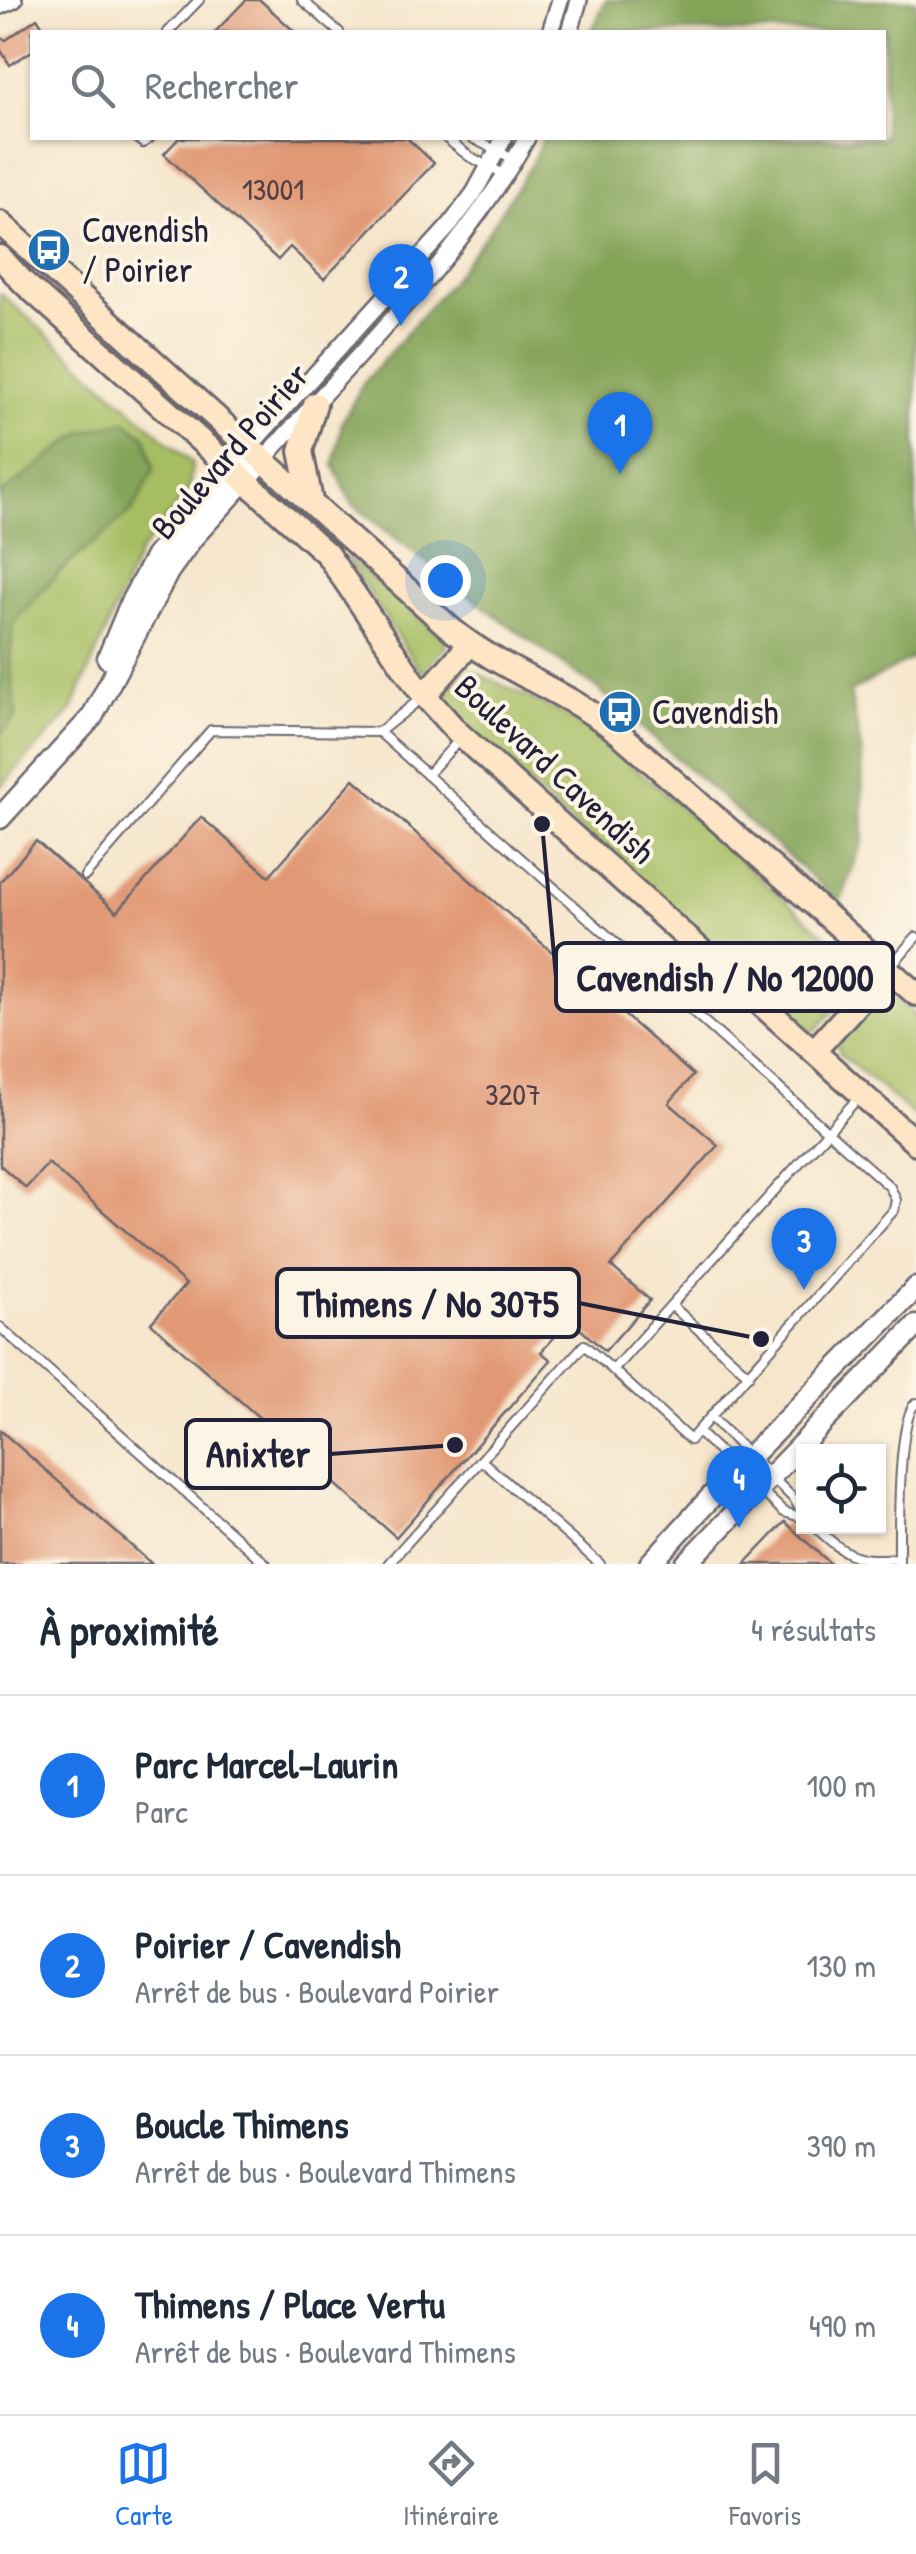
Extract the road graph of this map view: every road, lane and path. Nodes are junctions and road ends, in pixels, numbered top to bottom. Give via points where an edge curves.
1 (14, 0) edge
2 (198, 0) edge
3 (302, 0) edge
4 (560, 0) edge
5 (579, 0) edge
6 (0, 6) edge
7 (170, 30) edge
8 (338, 30) edge
9 (551, 30) edge
10 (571, 30) edge
11 (449, 140) edge
12 (526, 140) edge
13 (497, 152) edge
14 (515, 160) junction
15 (506, 175) junction
16 (0, 223) edge
17 (28, 248) junction
18 (5, 262) edge
19 (315, 404) junction
20 (257, 452) junction
21 (239, 472) junction
22 (311, 501) junction
23 (470, 644) junction
24 (424, 696) junction
25 (379, 732) junction
26 (462, 737) junction
27 (427, 776) junction
28 (0, 799) edge
29 (0, 818) edge
30 (84, 876) dead end
31 (916, 937) edge
32 (888, 969) junction
33 (916, 994) edge
34 (814, 1051) junction
35 (862, 1094) junction
36 (826, 1132) junction
37 (916, 1143) edge
38 (916, 1288) edge
39 (671, 1305) junction
40 (916, 1326) edge
41 (0, 1328) edge
42 (612, 1370) junction
43 (749, 1375) junction
44 (916, 1402) edge
45 (711, 1417) junction
46 (698, 1432) junction
47 (481, 1460) junction
48 (746, 1464) junction
49 (764, 1482) junction
50 (796, 1502) edge
51 (796, 1515) edge
52 (823, 1534) edge
53 (852, 1560) edge
54 (899, 1561) edge
55 (266, 1564) edge
56 (388, 1564) edge
57 (600, 1564) edge
58 (650, 1564) edge
59 (686, 1564) edge

1 - 6 street
2 - 7 lane
3 - 8 lane
4 - 9 street
5 - 10 street
11 - 13 lane via 464,152
12 - 14 street, Boulevard Poirier
13 - 14 lane
13 - 15 lane
13 - 20 street, Boulevard Poirier via 429,251
14 - 15 street, Boulevard Poirier
15 - 19 street, Boulevard Poirier via 452,250
16 - 17 main road, Boulevard Cavendish
17 - 18 main road
17 - 20 main road, Boulevard Cavendish
18 - 21 main road, Boulevard Cavendish
19 - 20 street, Boulevard Poirier
19 - 22 main road via 301,451
20 - 21 street, Boulevard Poirier
20 - 22 main road, Boulevard Cavendish
21 - 24 main road, Boulevard Cavendish via 332,558
21 - 28 street, Boulevard Poirier via 156,556 78,716
21 - 29 street, Boulevard Poirier via 168,572 92,717
22 - 23 main road, Boulevard Cavendish
23 - 24 main road
23 - 32 main road, Boulevard Cavendish via 618,732
24 - 25 lane
24 - 26 main road, Boulevard Cavendish
25 - 27 lane
25 - 30 lane via 211,730
26 - 27 lane
26 - 34 main road, Boulevard Cavendish
27 - 36 lane
31 - 32 lane
32 - 33 main road, Boulevard Cavendish
32 - 34 main road
34 - 35 main road, Boulevard Cavendish
35 - 36 lane
35 - 37 main road, Boulevard Cavendish
36 - 39 lane
36 - 43 lane via 890,1187 894,1210
38 - 48 street
39 - 42 lane
39 - 43 lane
40 - 49 street
41 - 55 lane
42 - 46 lane via 690,1440
42 - 47 lane via 584,1345
43 - 45 lane
44 - 54 lane via 903,1438
45 - 46 lane
45 - 48 lane
46 - 48 lane
47 - 56 lane
47 - 57 lane
48 - 49 lane
48 - 49 lane
48 - 58 street
49 - 50 lane
49 - 51 lane via 784,1512
49 - 59 street
52 - 53 lane
53 - 54 lane

